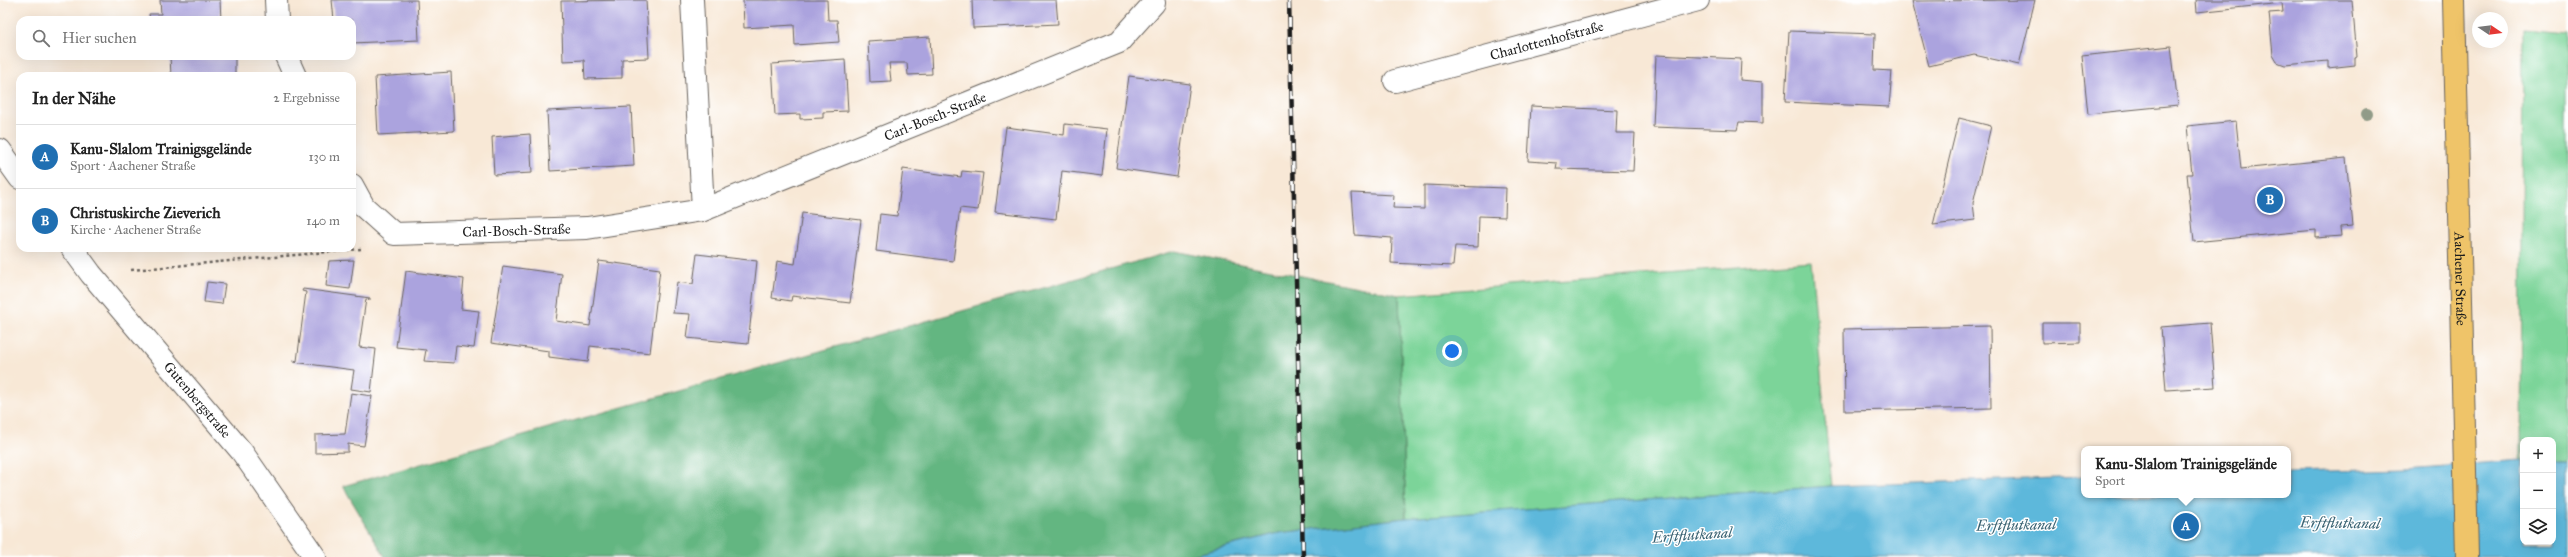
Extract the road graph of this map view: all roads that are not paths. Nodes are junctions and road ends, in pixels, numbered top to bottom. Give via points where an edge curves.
1 (276, 0) edge
2 (692, 0) edge
3 (1698, 0) edge
4 (2454, 0) edge
5 (1153, 2) edge
6 (277, 16) edge
7 (288, 60) edge
8 (293, 72) edge
9 (1396, 81) dead end
10 (0, 150) edge
11 (16, 172) edge
12 (356, 192) edge
13 (703, 210) junction
14 (75, 252) edge
15 (315, 557) edge
16 (2467, 557) edge

1 - 6 street
2 - 13 street
3 - 9 street, Charlottenhofstraße
4 - 16 main road, Aachener Straße
5 - 13 street, Carl-Bosch-Straße via 1119,42
7 - 8 street
10 - 11 street
12 - 13 street, Carl-Bosch-Straße via 364,207 394,234 587,228
14 - 15 street, Gutenbergstraße via 242,452

